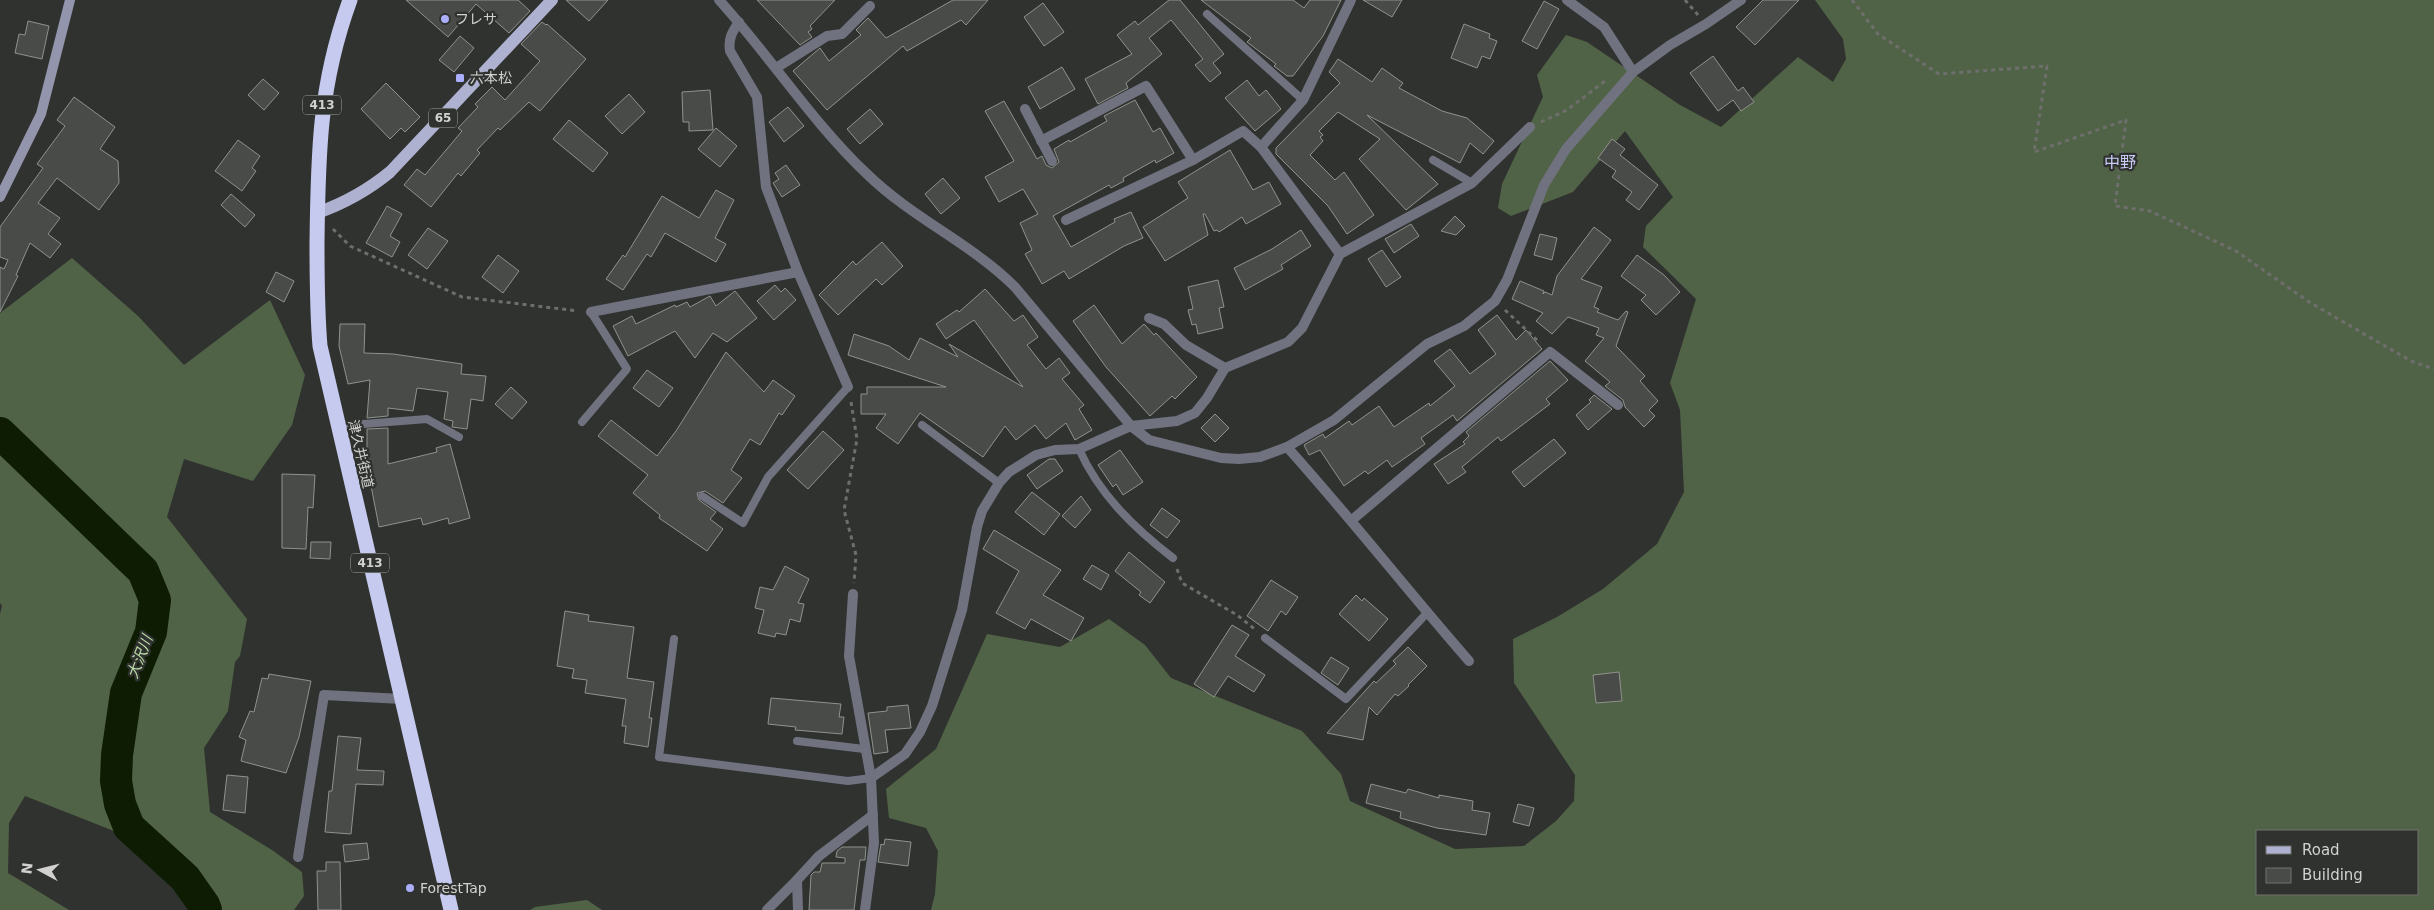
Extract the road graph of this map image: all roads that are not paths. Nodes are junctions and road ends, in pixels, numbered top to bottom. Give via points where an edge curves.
1 (70, 0) edge
2 (350, 0) edge
3 (552, 0) edge
4 (719, 0) edge
5 (1351, 0) edge
6 (1567, 0) edge
7 (1741, 0) edge
8 (870, 6) dead end
9 (1207, 14) dead end
10 (739, 22) junction
11 (776, 68) junction
12 (1633, 72) junction
13 (1303, 100) junction
14 (1025, 109) dead end
15 (1530, 127) road end
16 (1041, 141) junction
17 (1261, 147) junction
18 (1052, 160) dead end
19 (1193, 160) junction
20 (1433, 160) dead end
21 (1472, 183) junction
22 (0, 197) edge
23 (317, 213) junction
24 (1066, 220) dead end
25 (1340, 254) junction
26 (798, 272) junction
27 (590, 312) joint
28 (1149, 318) dead end
29 (1225, 368) junction
30 (848, 387) joint
31 (1618, 405) dead end
32 (582, 422) dead end
33 (922, 425) dead end
34 (338, 426) junction
35 (1131, 426) junction
36 (459, 437) dead end
37 (1287, 447) junction
38 (1079, 448) junction
39 (998, 483) junction
40 (702, 496) dead end
41 (1352, 520) junction
42 (1173, 558) road end
43 (853, 594) road end
44 (1427, 613) junction
45 (1265, 638) road end
46 (674, 639) dead end
47 (1469, 661) dead end
48 (402, 699) junction
49 (797, 740) dead end
50 (864, 749) junction
51 (870, 778) junction
52 (873, 815) junction
53 (298, 857) dead end
54 (797, 880) junction
55 (451, 910) edge
56 (767, 910) edge
57 (798, 910) edge
58 (865, 910) edge

1 - 22 street via 41,114
2 - 23 highway, 津久井街道 / 413 via 323,101
3 - 23 main road, 65 via 390,172 344,204
4 - 10 street
5 - 13 street
6 - 12 street via 1604,27
7 - 12 street
8 - 11 street via 842,34 827,36
9 - 13 lane
10 - 11 street
10 - 26 street via 731,34 730,51 757,97 766,187
11 - 35 street via 871,178 994,266 1015,287
12 - 37 street via 1566,149 1544,184 1507,280 1495,301 1464,326 1427,344 1334,420
13 - 17 street
14 - 16 street
15 - 21 street
16 - 18 street
16 - 19 street via 1146,86
17 - 19 street via 1243,131
17 - 25 street
19 - 24 street
20 - 21 lane
21 - 25 street
23 - 34 highway, 津久井街道 / 413 via 320,346
25 - 29 street via 1302,328 1295,335 1280,346
26 - 27 street
26 - 30 street
27 - 32 lane via 627,369
28 - 29 street via 1164,324 1186,345
29 - 35 street via 1207,398 1194,412 1177,421
30 - 40 lane via 768,477 742,523
31 - 41 street via 1550,352
33 - 39 lane
34 - 36 lane via 427,419
34 - 48 highway, 津久井街道 / 413
35 - 37 street via 1149,440 1221,458 1260,457
35 - 38 street
37 - 41 street
38 - 39 street via 1036,454
38 - 42 lane via 1085,463 1114,505
39 - 51 street via 977,527 962,610 932,706 905,754
41 - 44 street
43 - 50 street via 849,656
44 - 45 lane via 1346,699
44 - 47 street
46 - 51 lane via 658,757 848,781
48 - 53 street via 324,695
48 - 55 highway, 津久井街道 / 413
49 - 50 lane
50 - 51 street
51 - 52 street
52 - 54 street via 819,856
52 - 58 street via 874,843
54 - 56 street
54 - 57 street

